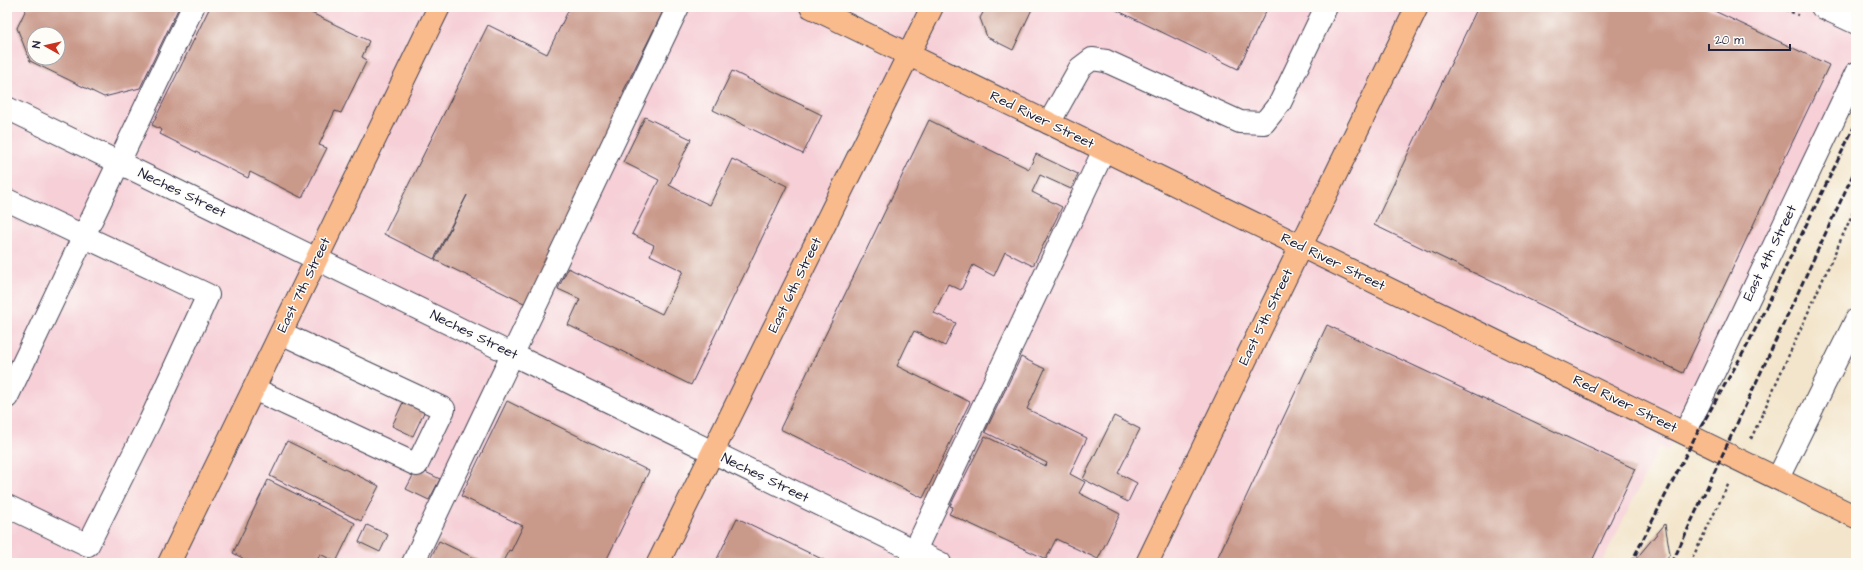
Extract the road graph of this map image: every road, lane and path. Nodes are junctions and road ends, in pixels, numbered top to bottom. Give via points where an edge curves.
1 (193, 7) edge
2 (439, 7) edge
3 (678, 7) edge
4 (811, 7) edge
5 (932, 7) edge
6 (1326, 7) edge
7 (1417, 7) edge
8 (1822, 7) edge
9 (1856, 23) edge
10 (909, 55) junction
11 (1856, 73) edge
12 (7, 108) edge
13 (1049, 123) junction
14 (1104, 150) junction
15 (119, 163) junction
16 (7, 200) edge
17 (1856, 206) edge
18 (84, 236) junction
19 (1301, 246) junction
20 (316, 259) junction
21 (1856, 320) edge
22 (280, 333) junction
23 (512, 354) junction
24 (254, 389) junction
25 (7, 397) edge
26 (1685, 432) junction
27 (712, 452) junction
28 (1740, 460) junction
29 (1778, 478) junction
30 (7, 506) edge
31 (1855, 514) edge
32 (912, 557) edge
33 (169, 563) edge
34 (413, 563) edge
35 (658, 563) edge
36 (940, 563) edge
37 (1147, 563) edge
38 (1690, 563) edge

1 - 15 street
2 - 20 main road, East 7th Street
3 - 23 street
4 - 10 main road, Red River Street
5 - 10 main road, East 6th Street
6 - 13 street via 1280,103 1264,123 1240,122 1106,61 1092,59 1080,68
7 - 19 main road, East 5th Street
8 - 9 street
10 - 13 main road, Red River Street
10 - 27 main road, East 6th Street
11 - 26 street, East 4th Street
12 - 15 street, Neches Street
13 - 14 main road, Red River Street
14 - 19 main road, Red River Street
14 - 32 street
15 - 18 street
15 - 20 street, Neches Street
16 - 18 street
17 - 28 path
18 - 25 street
18 - 30 street via 208,295 150,421 88,545
19 - 26 main road, Red River Street
19 - 37 main road, East 5th Street
20 - 22 main road, East 7th Street
20 - 23 street, Neches Street
21 - 29 street
22 - 24 main road, East 7th Street
22 - 24 street via 444,409 417,465
23 - 27 street, Neches Street
23 - 34 street
24 - 33 main road, East 7th Street
26 - 28 main road, Red River Street
27 - 32 street, Neches Street
27 - 35 main road, East 6th Street
28 - 29 main road, Red River Street
28 - 38 path
29 - 31 main road, Red River Street
32 - 36 street, Neches Street

